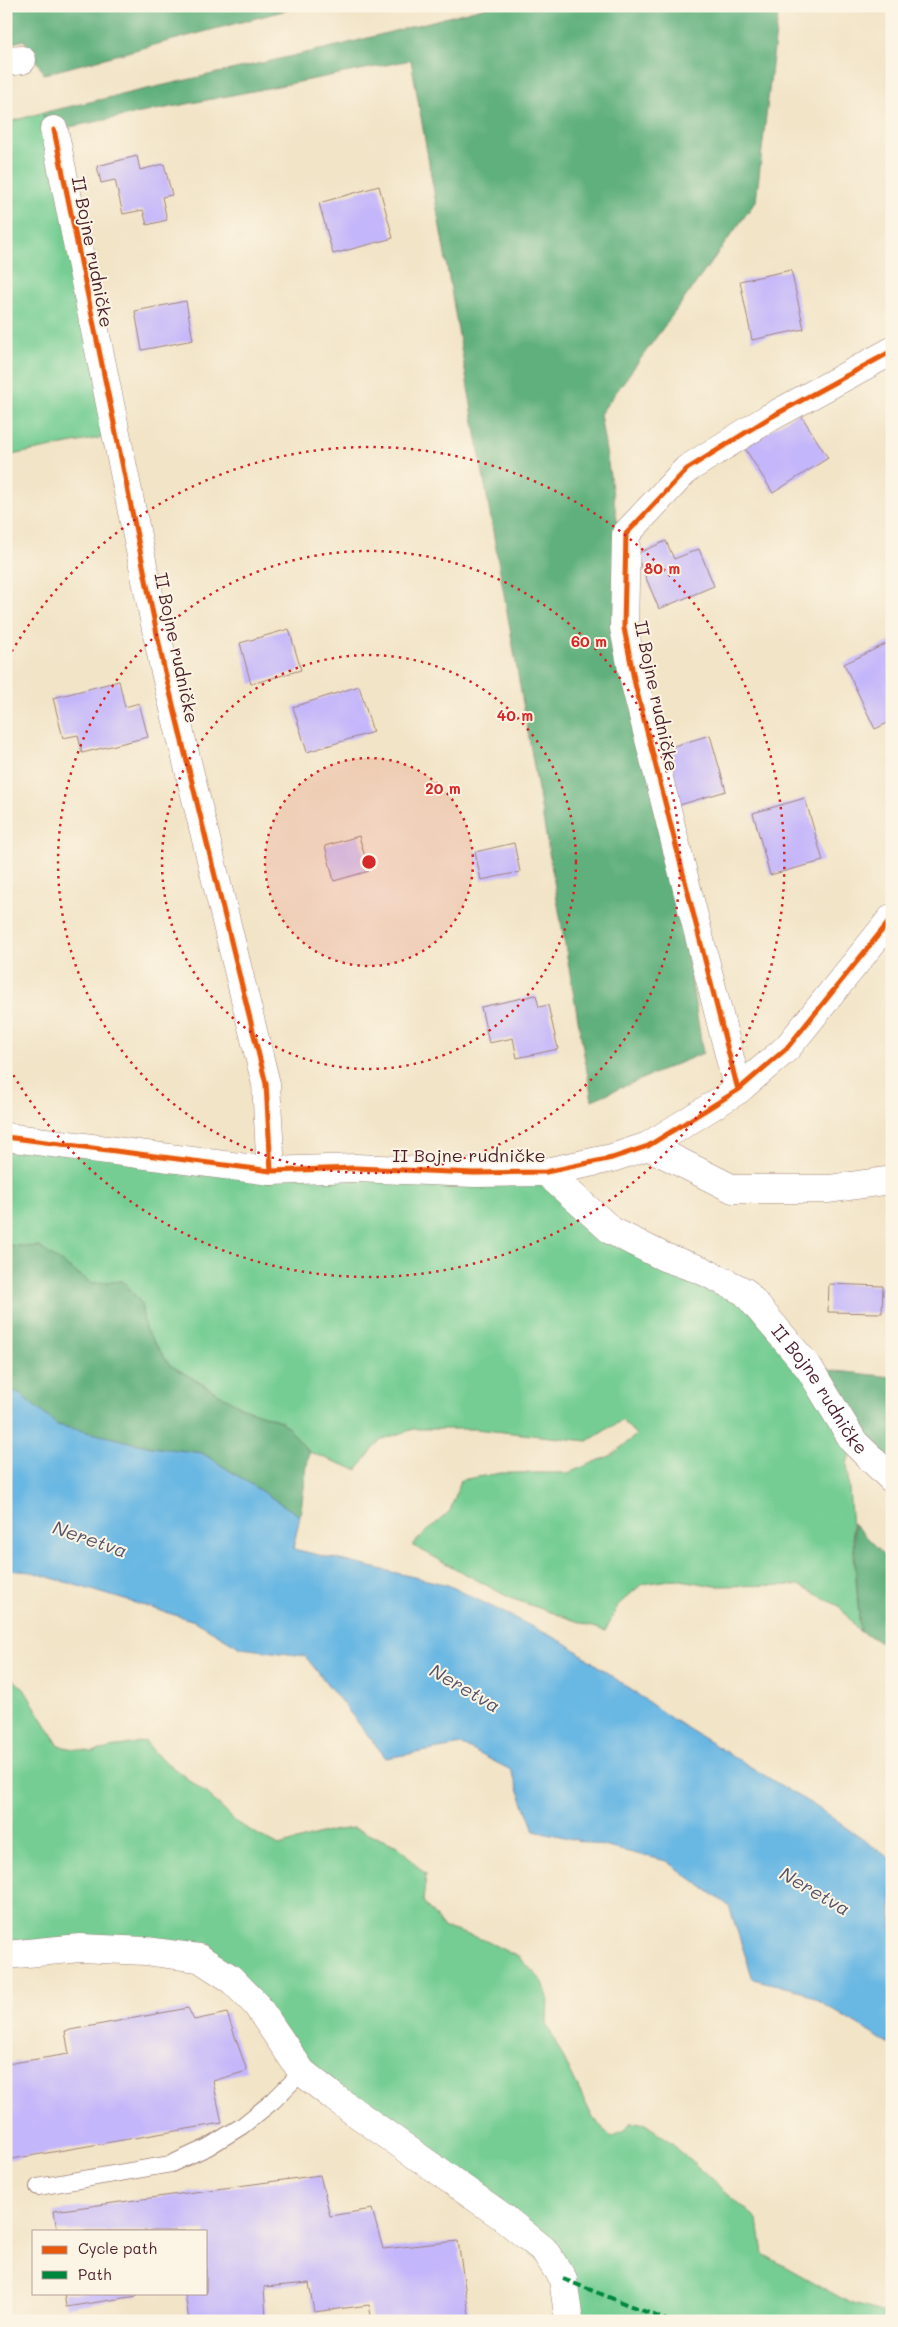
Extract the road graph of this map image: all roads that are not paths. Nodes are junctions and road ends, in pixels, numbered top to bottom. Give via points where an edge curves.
1 (54, 130) dead end
2 (892, 352) edge
3 (892, 918) edge
4 (738, 1090) junction
5 (6, 1137) edge
6 (648, 1146) junction
7 (271, 1171) junction
8 (546, 1172) junction
9 (892, 1180) edge
10 (892, 1479) edge
11 (6, 1955) edge
12 (302, 2072) junction
13 (38, 2187) dead end
14 (569, 2321) edge

1 - 7 street, II Bojne rudničke via 164,668 266,1084
2 - 4 street, II Bojne rudničke via 769,418 686,469 626,534 624,628 635,684
3 - 4 street, II Bojne rudničke via 788,1048
4 - 6 street, II Bojne rudničke
5 - 7 street, II Bojne rudničke
6 - 8 street, II Bojne rudničke via 612,1158
6 - 9 street via 732,1189 829,1189
7 - 8 street, II Bojne rudničke via 355,1168 474,1173
8 - 10 street, II Bojne rudničke via 612,1231 745,1292 809,1368 854,1442
11 - 12 street via 80,1948 146,1951 199,1958 230,1978 256,2004
12 - 13 lane via 242,2126 171,2164
12 - 14 street via 544,2250 563,2279

